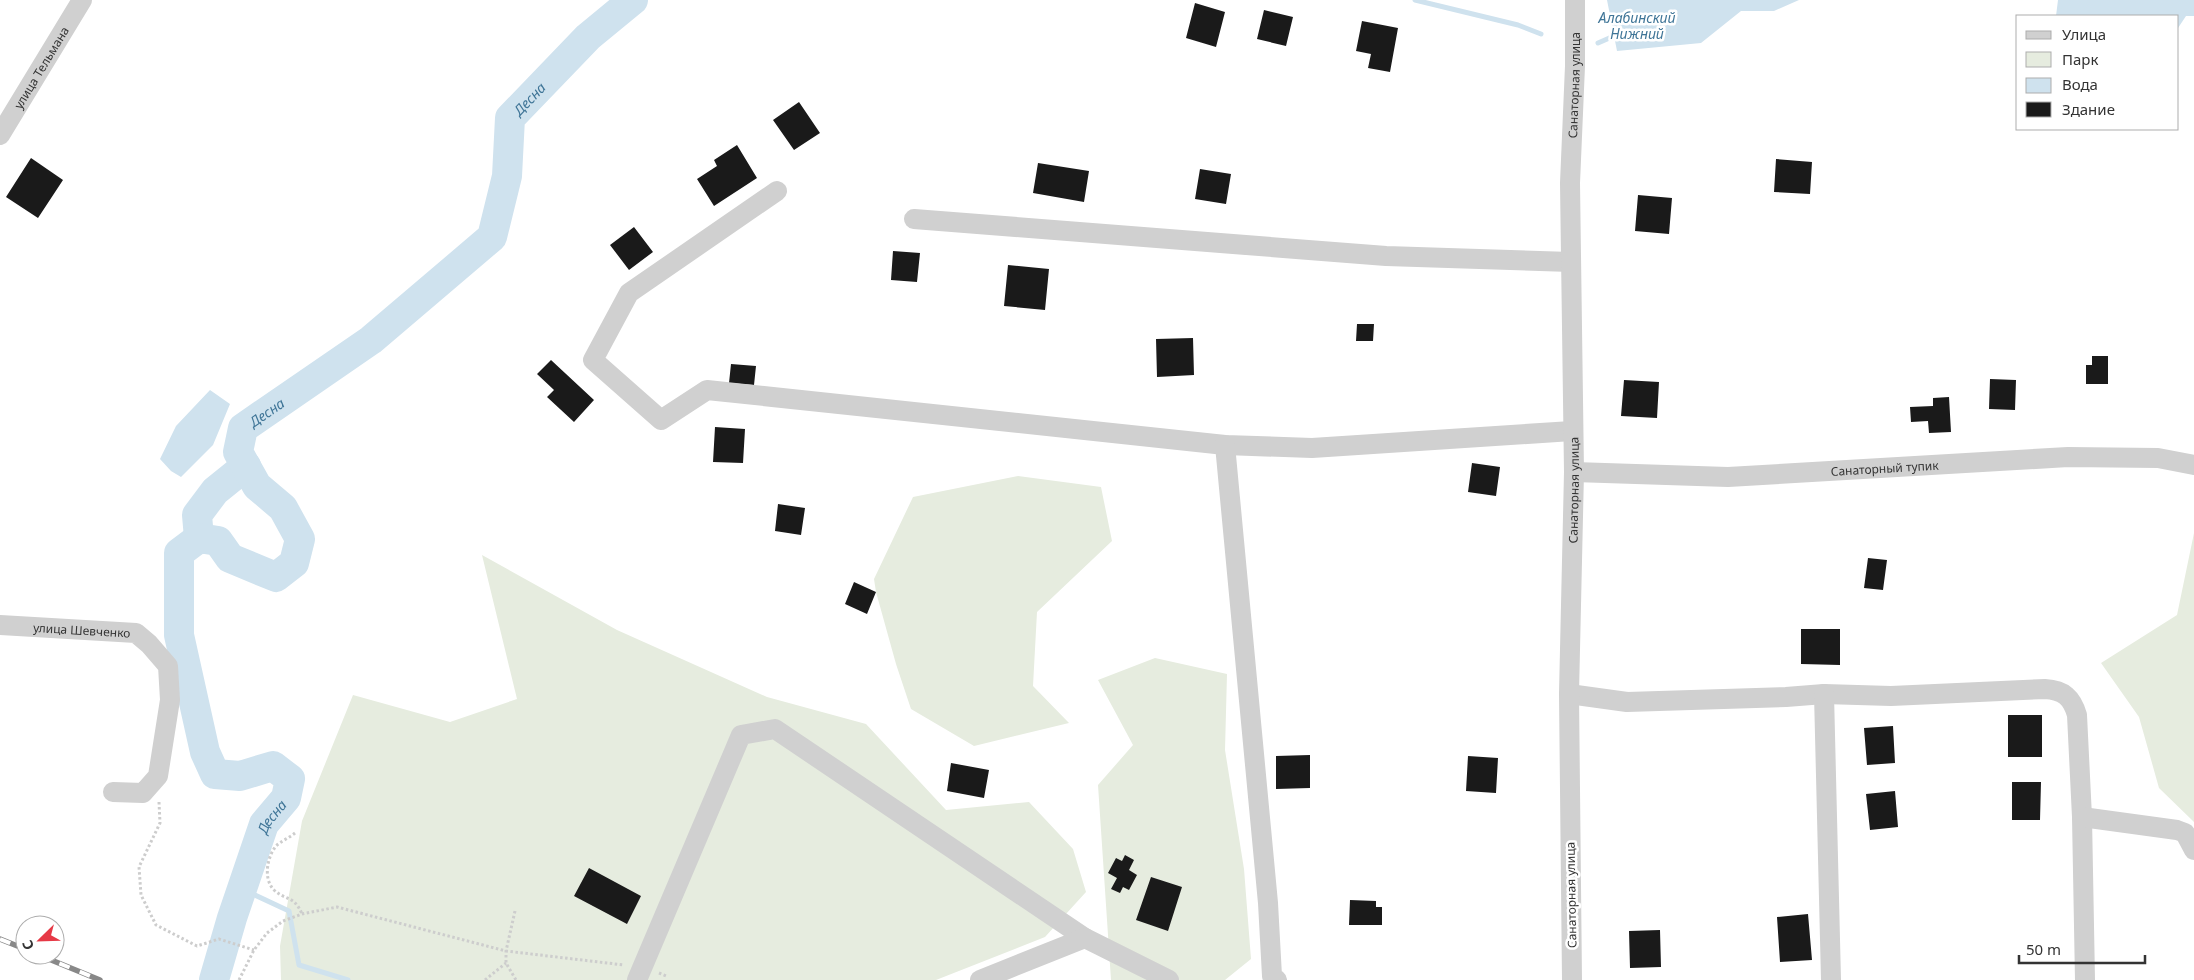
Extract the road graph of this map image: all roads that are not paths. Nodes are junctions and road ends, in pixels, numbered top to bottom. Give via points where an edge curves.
1 (82, 0) edge
2 (1575, 0) edge
3 (0, 135) edge
4 (777, 191) dead end
5 (914, 219) dead end
6 (1571, 262) junction
7 (1572, 431) junction
8 (1225, 445) junction
9 (2194, 465) edge
10 (1574, 472) junction
11 (0, 626) edge
12 (1569, 694) junction
13 (1824, 694) junction
14 (113, 792) dead end
15 (2082, 817) junction
16 (2194, 850) edge
17 (1085, 938) junction
18 (640, 973) edge
19 (1271, 979) edge
20 (980, 980) edge
21 (1169, 980) edge
22 (1572, 980) edge
23 (1831, 980) edge
24 (2085, 980) edge

1 - 3 street, улица Тельмана
2 - 6 street, Санаторная улица
4 - 8 street via 629,293 593,360 661,420 707,390
5 - 6 street via 1386,256
6 - 7 street, Санаторная улица
7 - 8 street via 1312,448
7 - 10 street, Санаторная улица
8 - 19 street via 1268,903
9 - 10 street, Санаторный тупик via 2158,458 2068,457 1728,477
10 - 12 street, Санаторная улица
11 - 14 street, улица Шевченко via 136,634 168,666 170,700 158,776 143,793
12 - 13 street via 1627,702
12 - 22 street, Санаторная улица
13 - 15 street via 1891,696 2053,689 2072,700 2077,715
13 - 23 street
15 - 16 street via 2177,830 2185,833
15 - 24 street
17 - 18 street via 775,729 741,735
17 - 20 street
17 - 21 street

